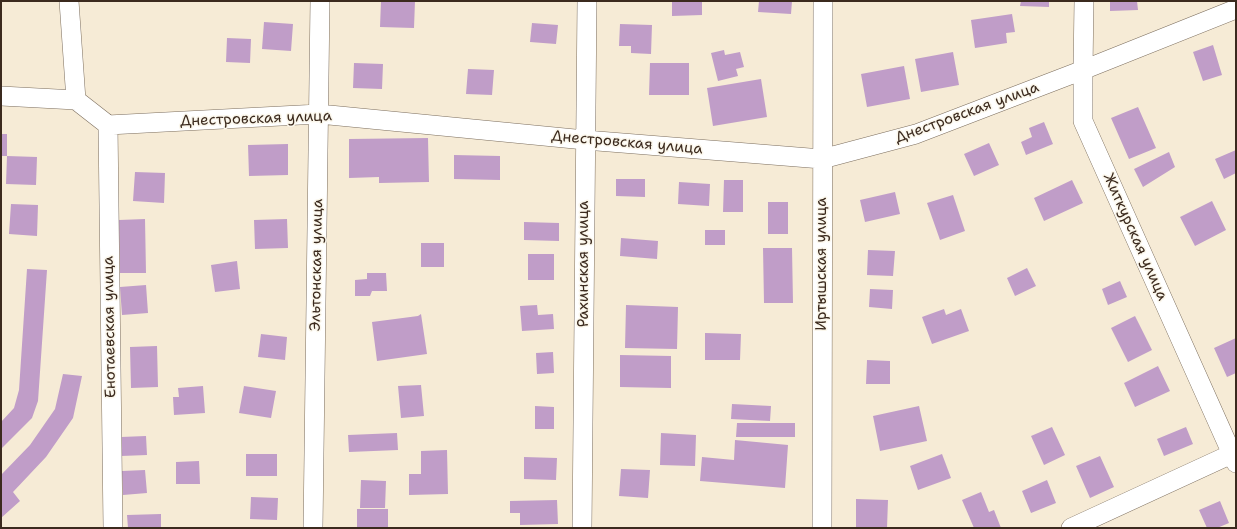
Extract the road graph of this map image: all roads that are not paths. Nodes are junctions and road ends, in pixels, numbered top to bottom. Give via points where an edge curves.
1 (68, 1) edge
2 (320, 1) edge
3 (587, 1) edge
4 (823, 1) edge
5 (1084, 1) edge
6 (1236, 9) edge
7 (1083, 70) junction
8 (1, 96) edge
9 (76, 100) junction
10 (319, 114) junction
11 (108, 125) junction
12 (585, 140) junction
13 (822, 159) junction
14 (1235, 456) edge
15 (113, 528) edge
16 (313, 528) edge
17 (582, 528) edge
18 (822, 528) edge
19 (1071, 528) edge

1 - 9 street
2 - 10 street, Эльтонская улица
3 - 12 street, Рахинская улица
4 - 13 street, Иртышская улица
5 - 7 street, Житкурская улица
6 - 7 street, Днестровская улица
7 - 13 street, Днестровская улица via 916,134
7 - 14 street, Житкурская улица via 1084,121
8 - 9 street
9 - 11 street
10 - 11 street, Днестровская улица
10 - 12 street, Днестровская улица
10 - 16 street, Эльтонская улица
11 - 15 street, Енотаевская улица
12 - 13 street, Днестровская улица
12 - 17 street, Рахинская улица
13 - 18 street, Иртышская улица
14 - 19 street

